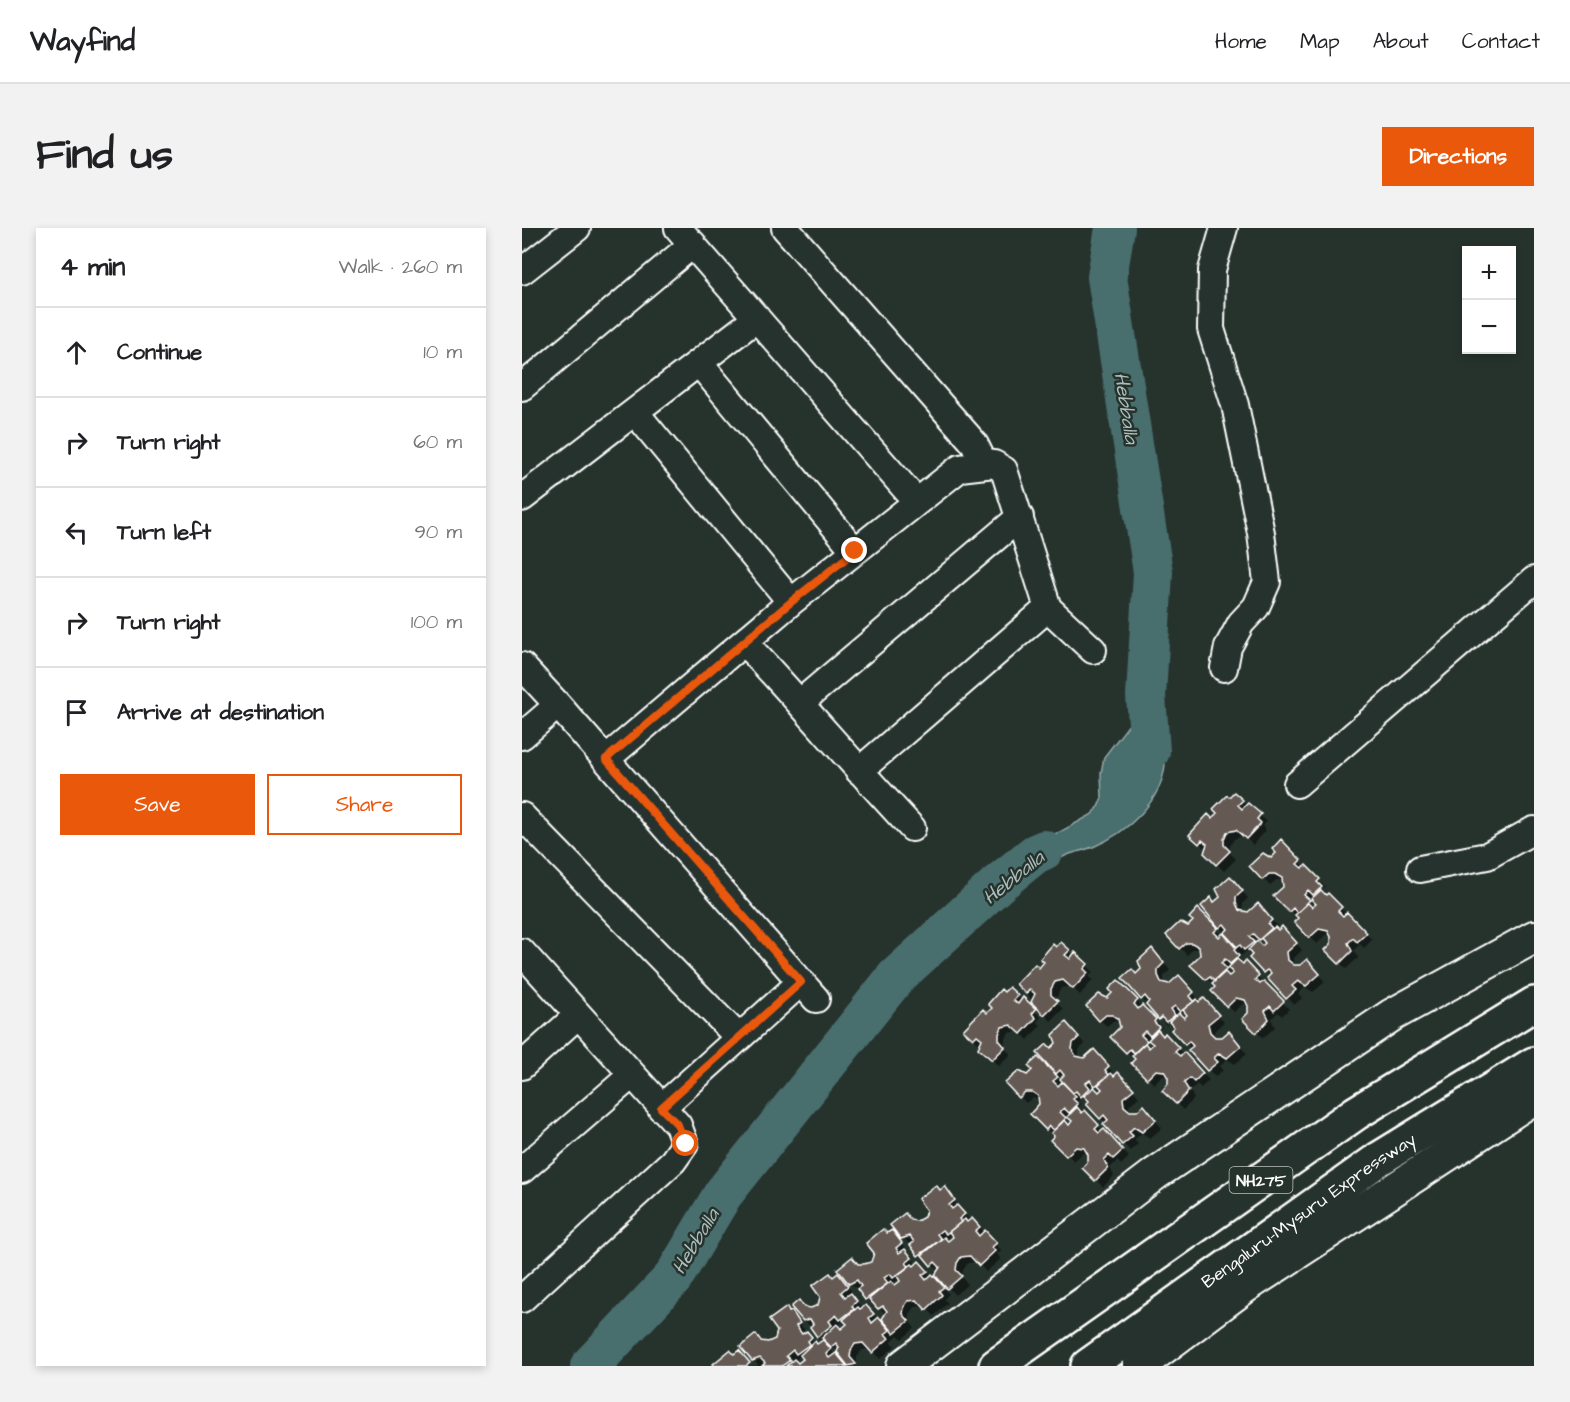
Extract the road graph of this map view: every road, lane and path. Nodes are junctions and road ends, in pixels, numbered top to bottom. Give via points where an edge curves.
1 (577, 228) edge
2 (785, 228) edge
3 (1224, 228) edge
4 (685, 236) edge
5 (522, 271) edge
6 (757, 318) junction
7 (699, 363) junction
8 (522, 387) edge
9 (635, 412) junction
10 (986, 465) junction
11 (522, 498) edge
12 (917, 502) junction
13 (1020, 517) junction
14 (855, 551) junction
15 (1534, 580) edge
16 (791, 602) junction
17 (1048, 608) junction
18 (744, 642) junction
19 (1093, 650) dead end
20 (522, 666) edge
21 (1224, 668) dead end
22 (801, 702) junction
23 (558, 705) junction
24 (522, 736) edge
25 (606, 759) junction
26 (859, 771) junction
27 (1298, 784) dead end
28 (522, 816) edge
29 (912, 828) dead end
30 (1534, 831) edge
31 (1419, 869) dead end
32 (1534, 937) edge
33 (523, 955) edge
34 (1534, 1004) edge
35 (578, 1015) junction
36 (738, 1038) junction
37 (1534, 1064) edge
38 (522, 1066) edge
39 (632, 1075) junction
40 (1534, 1098) edge
41 (661, 1108) junction
42 (522, 1170) edge
43 (522, 1299) edge
44 (903, 1366) edge
45 (996, 1366) edge
46 (1088, 1366) edge
47 (1139, 1366) edge

1 - 5 street
2 - 10 street via 974,443
3 - 21 street via 1212,270 1211,329 1236,405 1267,582 1256,607 1241,623 1228,647
4 - 6 street
4 - 8 street
6 - 7 street
6 - 12 street
7 - 9 street
7 - 14 street
9 - 11 street
9 - 16 street
10 - 12 street via 960,468
10 - 13 street via 994,464 1004,470
12 - 14 street
13 - 17 street
13 - 22 street
14 - 16 street
15 - 27 street
16 - 18 street
17 - 19 street
17 - 26 street
18 - 22 street
18 - 25 street
20 - 23 street
22 - 26 street
23 - 24 street
23 - 25 street
25 - 36 street via 809,991
26 - 29 street
28 - 36 street
30 - 31 street via 1486,856
32 - 44 street via 1392,1016 1155,1174
33 - 35 street
34 - 45 highway, NH275 via 1356,1113
35 - 38 street
35 - 39 street
36 - 41 street
37 - 46 highway, Bengaluru-Mysuru Expressway / NH275 via 1379,1159
39 - 41 street
39 - 42 street
40 - 47 street via 1246,1286
41 - 43 street via 678,1125 686,1144 673,1161

